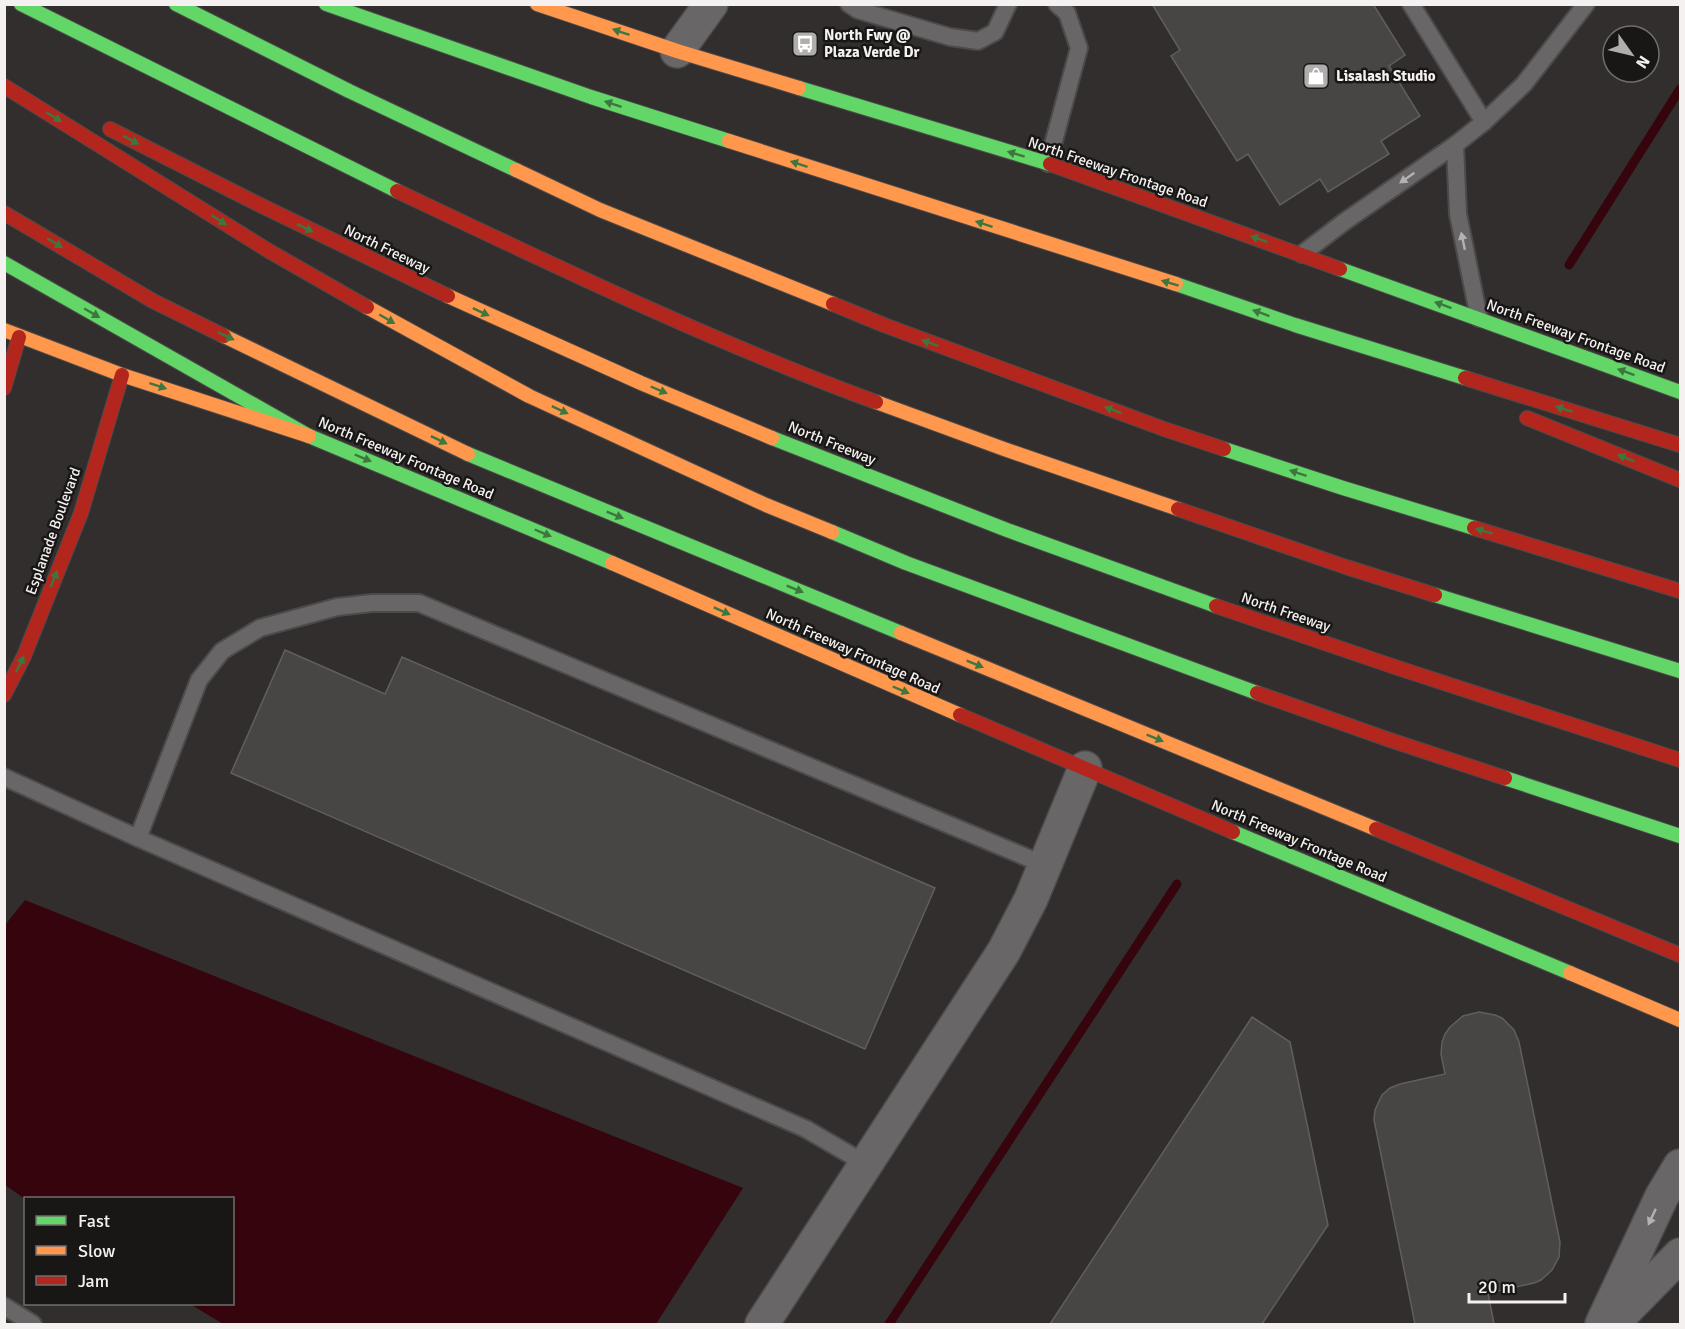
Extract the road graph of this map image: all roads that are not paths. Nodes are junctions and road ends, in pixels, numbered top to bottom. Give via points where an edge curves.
1 (21, 4) edge
2 (176, 4) edge
3 (326, 4) edge
4 (537, 4) edge
5 (711, 4) edge
6 (849, 4) edge
7 (1008, 4) edge
8 (1432, 4) edge
9 (1586, 4) edge
10 (1066, 7) edge
11 (1414, 9) edge
12 (677, 51) junction
13 (4, 74) edge
14 (4, 86) edge
15 (46, 96) dead end
16 (1484, 122) junction
17 (98, 123) dead end
18 (1455, 145) junction
19 (1048, 163) junction
20 (4, 213) edge
21 (1302, 255) junction
22 (4, 263) edge
23 (1479, 318) junction
24 (1296, 325) junction
25 (4, 330) edge
26 (19, 337) junction
27 (122, 375) junction
28 (1450, 387) dead end
29 (4, 388) edge
30 (1680, 392) edge
31 (1516, 414) dead end
32 (309, 436) junction
33 (1680, 445) edge
34 (1680, 480) edge
35 (1522, 543) junction
36 (1669, 573) dead end
37 (1680, 591) edge
38 (1680, 671) edge
39 (4, 695) edge
40 (1680, 760) edge
41 (1085, 768) junction
42 (4, 777) edge
43 (1680, 836) edge
44 (138, 838) junction
45 (1045, 865) junction
46 (1680, 955) edge
47 (1680, 1020) edge
48 (866, 1164) junction
49 (1680, 1166) edge
50 (1680, 1255) edge
51 (4, 1306) edge
52 (33, 1324) edge
53 (762, 1324) edge
54 (1602, 1324) edge
55 (1612, 1324) edge

1 - 38 main road via 525,252 697,330 833,385 1004,449 1346,567
35 -> 2 main road via 1164,429 884,326 600,210
24 -> 3 main road via 591,97
12 -> 4 main road, North Freeway Frontage Road
5 - 12 street
6 - 7 lane via 950,37 978,41 995,32
8 - 11 lane
9 - 16 lane via 1524,84
10 - 19 lane via 1079,48
11 - 16 lane
19 -> 12 main road, North Freeway Frontage Road
13 - 15 main road
14 -> 43 main road via 269,251 394,323 529,396 766,505 906,563 1240,687 1387,740
16 - 18 lane
17 -> 40 main road, North Freeway via 415,281 742,425 1133,576
18 -> 21 lane
23 -> 18 lane via 1458,214
21 -> 19 main road, North Freeway Frontage Road
20 -> 46 main road via 153,301 463,453
23 -> 21 main road, North Freeway Frontage Road
22 -> 32 main road
30 -> 23 main road, North Freeway Frontage Road
24 - 28 main road
33 -> 24 main road
25 - 26 main road, North Freeway Frontage Road
26 - 27 main road, North Freeway Frontage Road
26 - 29 main road
27 -> 32 main road, North Freeway Frontage Road
39 -> 27 main road, Esplanade Boulevard via 24,656 81,513
34 -> 31 main road
32 -> 41 main road, North Freeway Frontage Road via 588,552
35 - 36 main road
35 - 37 main road
41 - 45 street
41 - 47 main road, North Freeway Frontage Road
42 - 44 lane
44 - 45 lane via 199,680 222,651 260,628 337,607 419,603
44 - 48 lane via 806,1129
45 - 48 street via 1004,951
48 - 53 street
49 -> 54 street
50 - 55 street
51 - 52 lane

